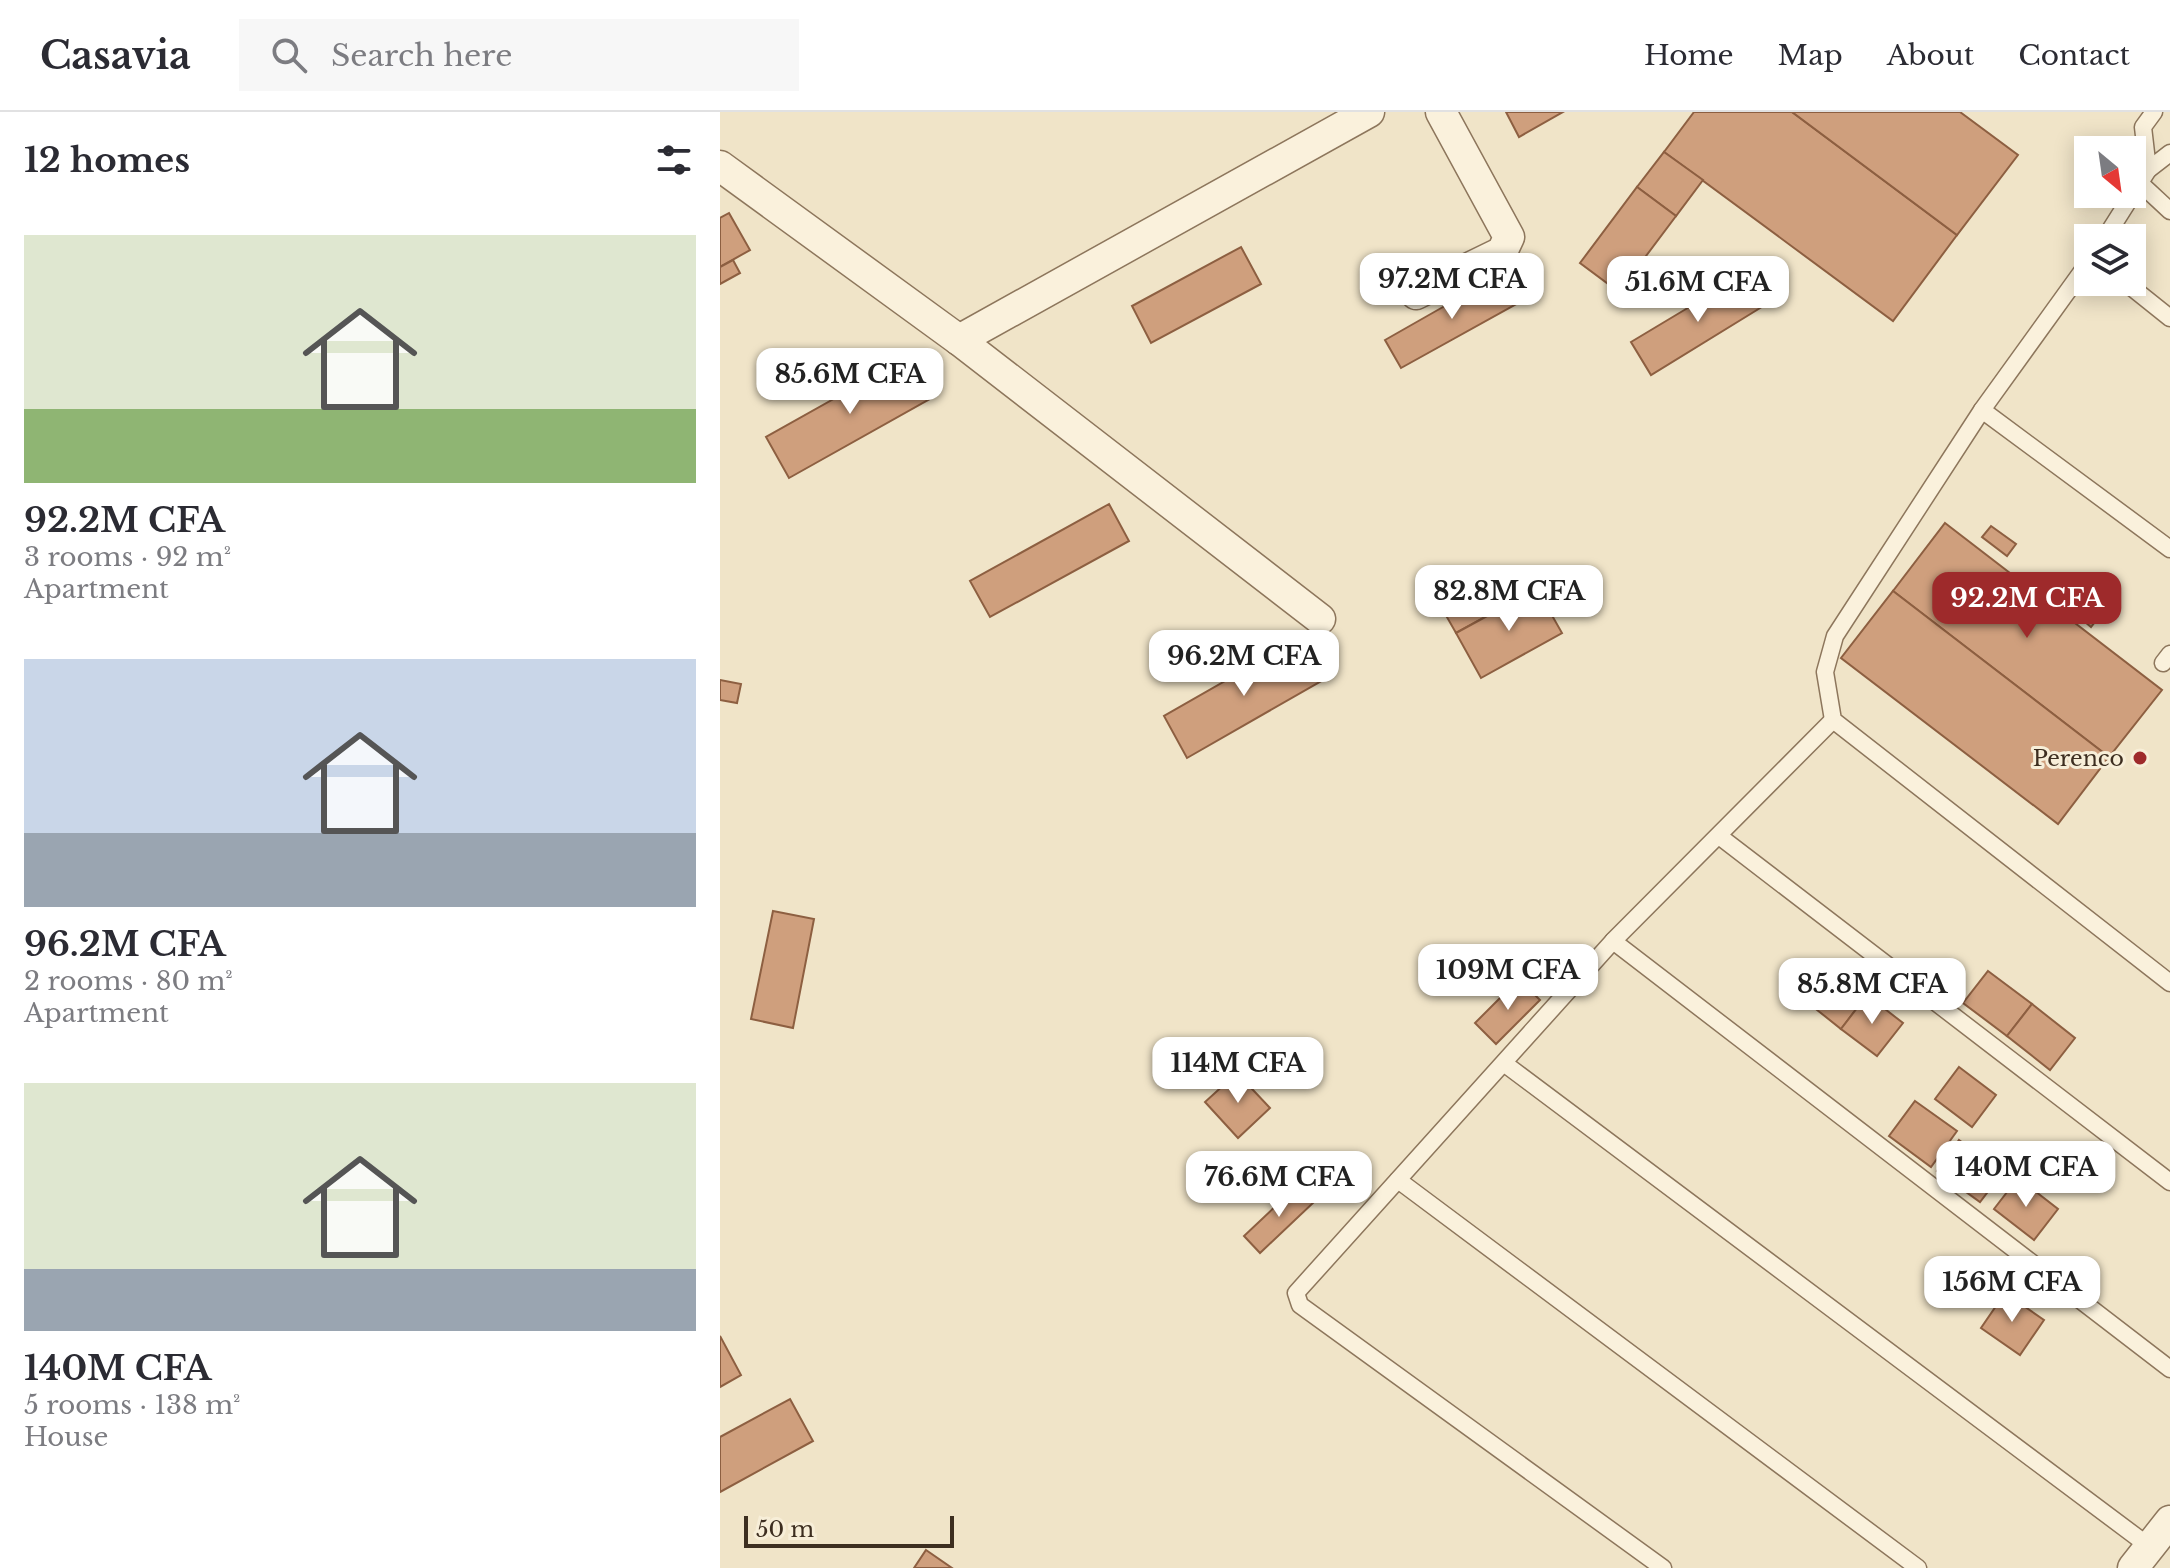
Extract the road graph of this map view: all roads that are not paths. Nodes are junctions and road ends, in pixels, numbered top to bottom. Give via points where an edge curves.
1 (1369, 112) edge
2 (1441, 112) edge
3 (2154, 112) edge
4 (2143, 136) edge
5 (2170, 153) edge
6 (720, 166) edge
7 (2146, 176) edge
8 (2146, 178) edge
9 (2170, 211) edge
10 (2074, 282) edge
11 (1416, 294) dead end
12 (2142, 296) edge
13 (2170, 318) edge
14 (959, 340) junction
15 (1982, 410) junction
16 (2170, 549) edge
17 (1320, 619) dead end
18 (1833, 720) junction
19 (1719, 836) junction
20 (1613, 941) junction
21 (2170, 983) edge
22 (1505, 1064) junction
23 (1398, 1180) junction
24 (2170, 1182) edge
25 (2170, 1369) edge
26 (2170, 1521) edge
27 (2142, 1557) edge
28 (1663, 1568) edge
29 (1918, 1568) edge

1 - 14 street
2 - 11 street via 1509,237 1502,252
3 - 4 lane
5 - 7 lane
6 - 14 street
8 - 9 lane
10 - 15 lane
12 - 13 lane
14 - 17 street
15 - 16 lane
15 - 18 lane via 1835,636 1825,672
18 - 19 lane
18 - 21 lane
19 - 20 lane
19 - 24 lane
20 - 22 lane
20 - 25 lane
22 - 23 lane
22 - 27 lane
23 - 28 lane via 1296,1299
23 - 29 lane
26 - 27 street

